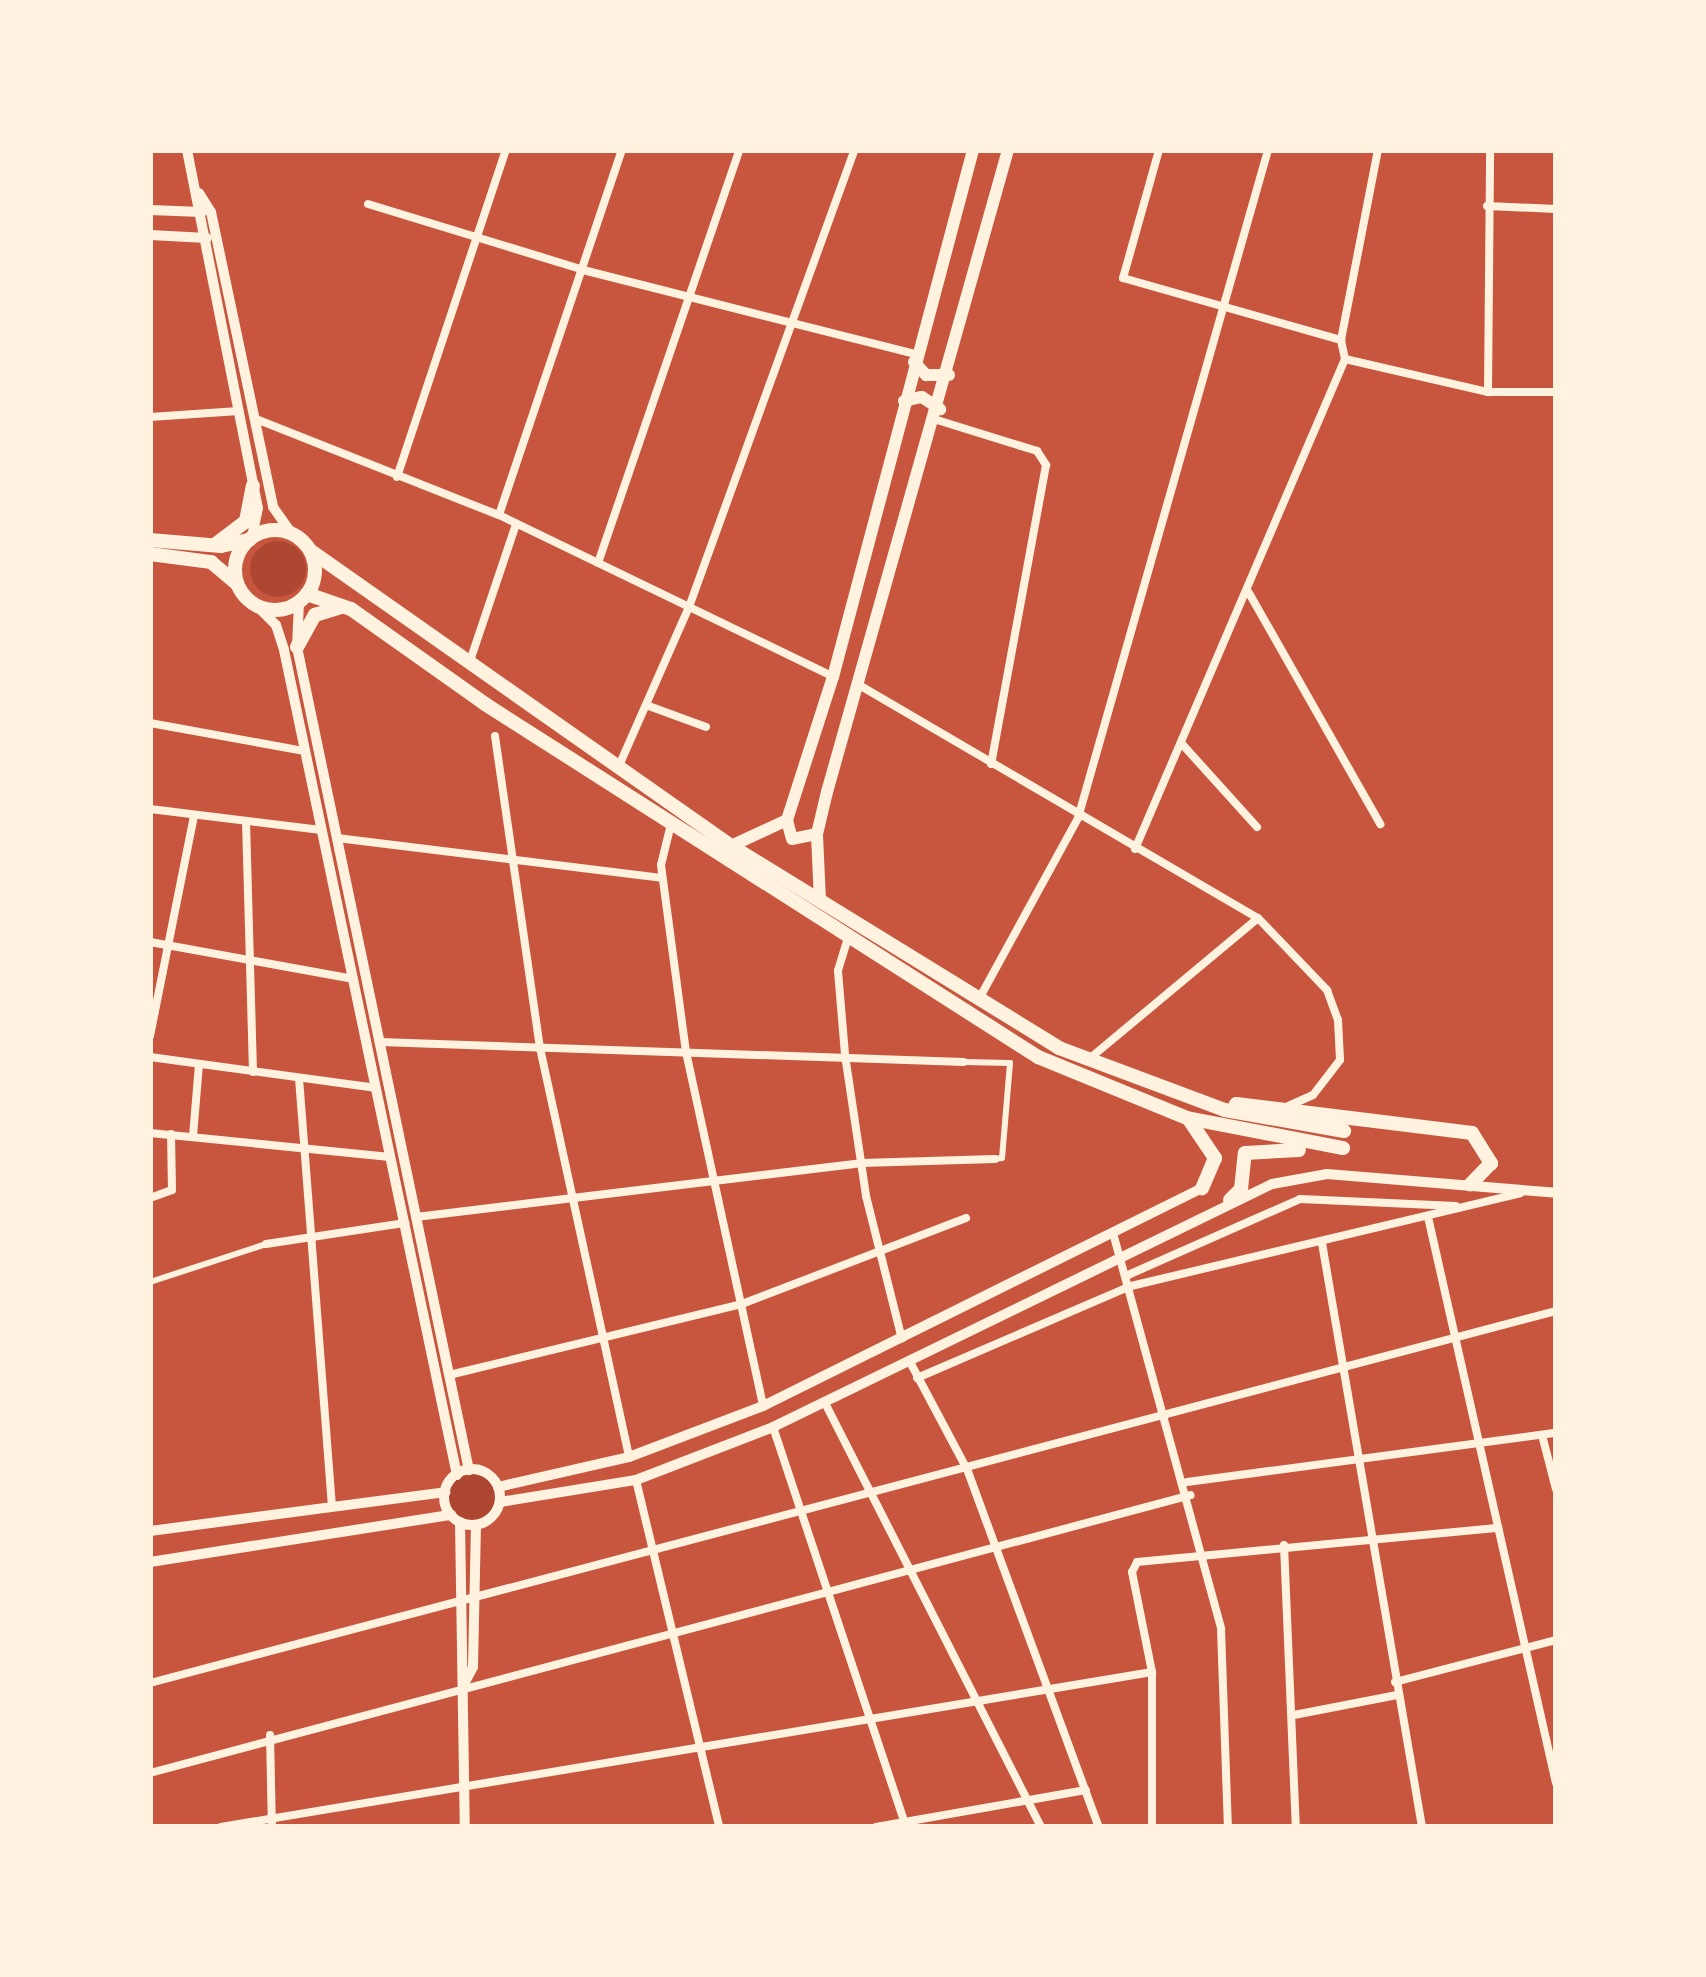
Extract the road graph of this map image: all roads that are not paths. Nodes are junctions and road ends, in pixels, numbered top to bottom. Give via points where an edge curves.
1 (187, 150) edge
2 (506, 150) edge
3 (622, 150) edge
4 (739, 150) edge
5 (854, 150) edge
6 (973, 150) edge
7 (1008, 150) edge
8 (1160, 150) edge
9 (1268, 150) edge
10 (1378, 150) edge
11 (1490, 150) edge
12 (368, 204) dead end
13 (1487, 206) junction
14 (1556, 209) edge
15 (150, 210) edge
16 (205, 212) junction
17 (150, 235) edge
18 (475, 237) junction
19 (211, 238) junction
20 (587, 271) junction
21 (692, 299) junction
22 (1225, 307) junction
23 (793, 327) junction
24 (1341, 340) junction
25 (915, 358) junction
26 (1346, 358) junction
27 (949, 375) junction
28 (1488, 392) junction
29 (1556, 392) edge
30 (904, 401) junction
31 (239, 411) junction
32 (938, 415) junction
33 (150, 417) edge
34 (256, 419) junction
35 (397, 477) junction
36 (253, 486) junction
37 (499, 515) junction
38 (516, 524) junction
39 (291, 533) junction
40 (250, 539) junction
41 (150, 540) edge
42 (204, 545) junction
43 (310, 551) junction
44 (150, 554) edge
45 (598, 563) junction
46 (1249, 591) junction
47 (248, 597) junction
48 (303, 598) junction
49 (689, 608) junction
50 (351, 609) junction
51 (297, 647) junction
52 (468, 668) junction
53 (833, 677) junction
54 (859, 685) junction
55 (646, 705) junction
56 (150, 722) edge
57 (706, 728) dead end
58 (496, 736) dead end
59 (1182, 744) junction
60 (304, 751) junction
61 (991, 764) junction
62 (617, 769) junction
63 (150, 808) edge
64 (194, 815) junction
65 (1078, 818) junction
66 (787, 820) junction
67 (246, 821) junction
68 (671, 824) junction
69 (1380, 824) dead end
70 (1257, 827) dead end
71 (322, 830) junction
72 (818, 834) junction
73 (337, 838) junction
74 (731, 846) junction
75 (1135, 849) junction
76 (509, 859) junction
77 (662, 878) junction
78 (820, 901) junction
79 (1258, 918) junction
80 (848, 941) junction
81 (150, 942) edge
82 (168, 945) junction
83 (250, 958) junction
84 (354, 979) junction
85 (154, 993) edge
86 (979, 1000) junction
87 (150, 1036) edge
88 (380, 1042) junction
89 (540, 1048) junction
90 (686, 1052) junction
91 (845, 1055) junction
92 (150, 1057) edge
93 (1087, 1061) junction
94 (964, 1063) joint
95 (200, 1065) junction
96 (254, 1072) junction
97 (299, 1078) junction
98 (1147, 1086) junction
99 (376, 1089) junction
100 (1280, 1110) junction
101 (1186, 1118) junction
102 (1344, 1131) dead end
103 (150, 1132) edge
104 (171, 1134) junction
105 (193, 1136) junction
106 (304, 1148) junction
107 (390, 1157) junction
108 (995, 1159) joint
109 (861, 1163) junction
110 (713, 1180) junction
111 (1470, 1184) junction
112 (1202, 1188) joint
113 (1527, 1191) junction
114 (1556, 1193) edge
115 (150, 1198) edge
116 (1230, 1200) junction
117 (573, 1203) junction
118 (1463, 1207) junction
119 (1428, 1217) junction
120 (966, 1218) dead end
121 (410, 1220) junction
122 (311, 1233) junction
123 (1113, 1233) junction
124 (1322, 1243) junction
125 (266, 1244) joint
126 (879, 1249) junction
127 (1121, 1253) junction
128 (1130, 1281) junction
129 (150, 1282) edge
130 (742, 1304) junction
131 (1556, 1310) edge
132 (1455, 1336) junction
133 (604, 1339) junction
134 (902, 1341) junction
135 (910, 1362) junction
136 (1337, 1365) junction
137 (449, 1375) junction
138 (917, 1378) junction
139 (825, 1402) junction
140 (763, 1406) junction
141 (1166, 1408) junction
142 (773, 1427) junction
143 (1556, 1433) edge
144 (1541, 1436) junction
145 (1480, 1447) junction
146 (629, 1457) junction
147 (1354, 1462) junction
148 (967, 1469) junction
149 (463, 1472) junction
150 (636, 1480) junction
151 (1187, 1482) junction
152 (498, 1487) junction
153 (1556, 1489) edge
154 (446, 1492) junction
155 (1190, 1495) junction
156 (875, 1497) junction
157 (500, 1502) junction
158 (332, 1507) junction
159 (800, 1507) junction
160 (456, 1519) junction
161 (476, 1525) junction
162 (1498, 1528) junction
163 (150, 1531) edge
164 (1368, 1538) junction
165 (1285, 1545) junction
166 (1000, 1551) junction
167 (654, 1552) junction
168 (1204, 1552) junction
169 (150, 1562) edge
170 (915, 1572) junction
171 (830, 1593) junction
172 (477, 1599) junction
173 (461, 1605) junction
174 (675, 1632) junction
175 (1556, 1640) edge
176 (1526, 1648) junction
177 (1152, 1672) junction
178 (1395, 1682) junction
179 (150, 1683) edge
180 (464, 1684) junction
181 (1052, 1693) junction
182 (1397, 1695) junction
183 (982, 1706) junction
184 (1294, 1714) junction
185 (872, 1723) junction
186 (270, 1735) junction
187 (702, 1750) junction
188 (150, 1773) edge
189 (1556, 1783) edge
190 (465, 1788) junction
191 (1086, 1790) junction
192 (1030, 1801) junction
193 (271, 1813) junction
194 (905, 1824) edge
195 (221, 1827) edge
196 (272, 1827) edge
197 (465, 1827) edge
198 (719, 1827) edge
199 (877, 1827) edge
200 (1041, 1827) edge
201 (1099, 1827) edge
202 (1152, 1827) edge
203 (1228, 1827) edge
204 (1296, 1827) edge
205 (1422, 1827) edge

1 - 16 street
2 - 18 street
3 - 20 street
4 - 21 street
5 - 23 street
6 - 25 main road
7 - 27 main road
8 - 22 street via 1123,278
9 - 22 street
10 - 24 street
11 - 13 street
12 - 18 street
13 - 14 street
13 - 28 street
15 - 16 street
16 - 19 street
17 - 19 street
18 - 20 street
18 - 35 street
19 - 31 street
19 - 34 street
20 - 21 street
20 - 37 street
21 - 23 street
21 - 45 street
22 - 24 street
22 - 65 street
23 - 25 street
23 - 49 street
24 - 26 street
25 - 27 main road via 926,375
25 - 30 main road
26 - 28 street
26 - 46 street
27 - 32 main road
28 - 29 street
30 - 32 main road via 922,397
30 - 53 main road
31 - 33 street
31 - 36 street
32 - 54 main road
32 - 61 street via 1037,451 1046,465
34 - 35 street
34 - 39 street via 273,507
35 - 37 street
36 - 40 street via 259,524
36 - 42 highway via 246,521
37 - 38 street
38 - 45 street
38 - 52 street
39 - 40 highway
39 - 43 highway
40 - 42 highway
40 - 47 highway via 237,561
41 - 42 highway
43 - 48 highway via 315,573
43 - 52 highway
44 - 47 highway via 211,562
45 - 49 street
46 - 59 street
46 - 69 street
47 - 48 highway via 277,609
47 - 60 street via 280,636
48 - 50 highway
48 - 51 street
49 - 53 street
49 - 55 street
50 - 51 highway via 315,615
50 - 68 highway
51 - 73 street
52 - 62 highway
53 - 66 main road
54 - 61 street
54 - 72 main road
55 - 57 street
55 - 62 street
56 - 60 street
58 - 76 street
59 - 70 street
59 - 75 street
60 - 71 street
61 - 65 street
62 - 74 highway
63 - 64 street
64 - 67 street
64 - 82 street
65 - 75 street
65 - 86 street
66 - 72 main road via 792,839
66 - 74 main road
67 - 71 street
67 - 83 street
68 - 77 street
68 - 80 highway
71 - 84 street
72 - 78 main road
73 - 76 street
73 - 88 street
74 - 78 highway
75 - 79 street
76 - 77 street
76 - 89 street
77 - 90 street
78 - 86 highway
79 - 93 street
79 - 100 street via 1327,990 1338,1020 1340,1060 1328,1080
80 - 91 street via 838,971
80 - 101 highway via 1037,1057
81 - 82 street
82 - 83 street
82 - 85 street
83 - 84 street
83 - 96 street
84 - 99 street
85 - 87 street
86 - 93 highway
88 - 89 street
88 - 121 street
89 - 90 street
89 - 117 street
90 - 91 street
90 - 110 street
91 - 94 street
91 - 109 street
92 - 95 street
93 - 98 highway
94 - 108 street via 1010,1063 1002,1158
95 - 96 street
95 - 105 street
96 - 97 street
97 - 99 street
97 - 106 street
98 - 100 highway
98 - 102 highway via 1225,1110
99 - 107 street
100 - 111 highway via 1472,1133 1491,1163
101 - 112 highway via 1215,1158
101 - 116 highway via 1338,1148 1251,1150 1239,1168 1241,1190
103 - 104 street
104 - 105 street
104 - 115 street via 172,1190
105 - 106 street
106 - 107 street
106 - 122 street
107 - 121 street
108 - 109 street
109 - 110 street
109 - 126 street
110 - 117 street
110 - 130 street
111 - 113 street
111 - 116 street via 1327,1174
112 - 123 street
113 - 114 street
113 - 118 street
116 - 127 street
117 - 121 street
117 - 133 street
118 - 119 street
118 - 128 street via 1300,1199
119 - 124 street
119 - 132 street
120 - 126 street
121 - 122 street
121 - 137 street
121 - 149 street
122 - 125 street
122 - 158 street
123 - 127 street
123 - 134 street
124 - 128 street
124 - 136 street
125 - 129 street
126 - 130 street
126 - 134 street
127 - 128 street
127 - 135 street
128 - 138 street
128 - 141 street
130 - 133 street
130 - 140 street
131 - 132 street
132 - 136 street
132 - 145 street
133 - 137 street
133 - 146 street
134 - 140 street
135 - 138 street
135 - 139 street
136 - 141 street
136 - 147 street
137 - 149 street
138 - 148 street
139 - 142 street
139 - 156 street
140 - 146 street
141 - 148 street
141 - 151 street
142 - 150 street
142 - 159 street
143 - 144 street
144 - 145 street
144 - 153 street
145 - 147 street
145 - 162 street
146 - 152 street
147 - 151 street
147 - 164 street
148 - 156 street
148 - 166 street
149 - 152 street
149 - 154 street
150 - 157 street
150 - 167 street
151 - 155 street
152 - 157 street
154 - 158 street
154 - 160 street
155 - 166 street
155 - 168 street
156 - 159 street
156 - 170 street
157 - 161 street
158 - 163 street
159 - 167 street
159 - 171 street
160 - 161 street
160 - 169 street
160 - 173 street
161 - 172 street
162 - 164 street
162 - 176 street
164 - 165 street
164 - 178 street
165 - 168 street
165 - 184 street
166 - 170 street
166 - 181 street
167 - 172 street
167 - 174 street
168 - 177 street via 1132,1567
168 - 203 street via 1221,1629
170 - 171 street
170 - 183 street
171 - 174 street
171 - 185 street
172 - 173 street
172 - 180 street
173 - 179 street
173 - 180 street
174 - 180 street
174 - 187 street
175 - 176 street
176 - 178 street
176 - 189 street
177 - 181 street
177 - 202 street
178 - 182 street
180 - 186 street
180 - 190 street
181 - 183 street
181 - 191 street
182 - 184 street
182 - 205 street
183 - 185 street
183 - 192 street
184 - 204 street
185 - 187 street
185 - 194 street
186 - 188 street
186 - 193 street
187 - 190 street
187 - 198 street
190 - 193 street
190 - 197 street
191 - 192 street
191 - 201 street
192 - 194 street
192 - 200 street
193 - 195 street
193 - 196 street
194 - 199 street

